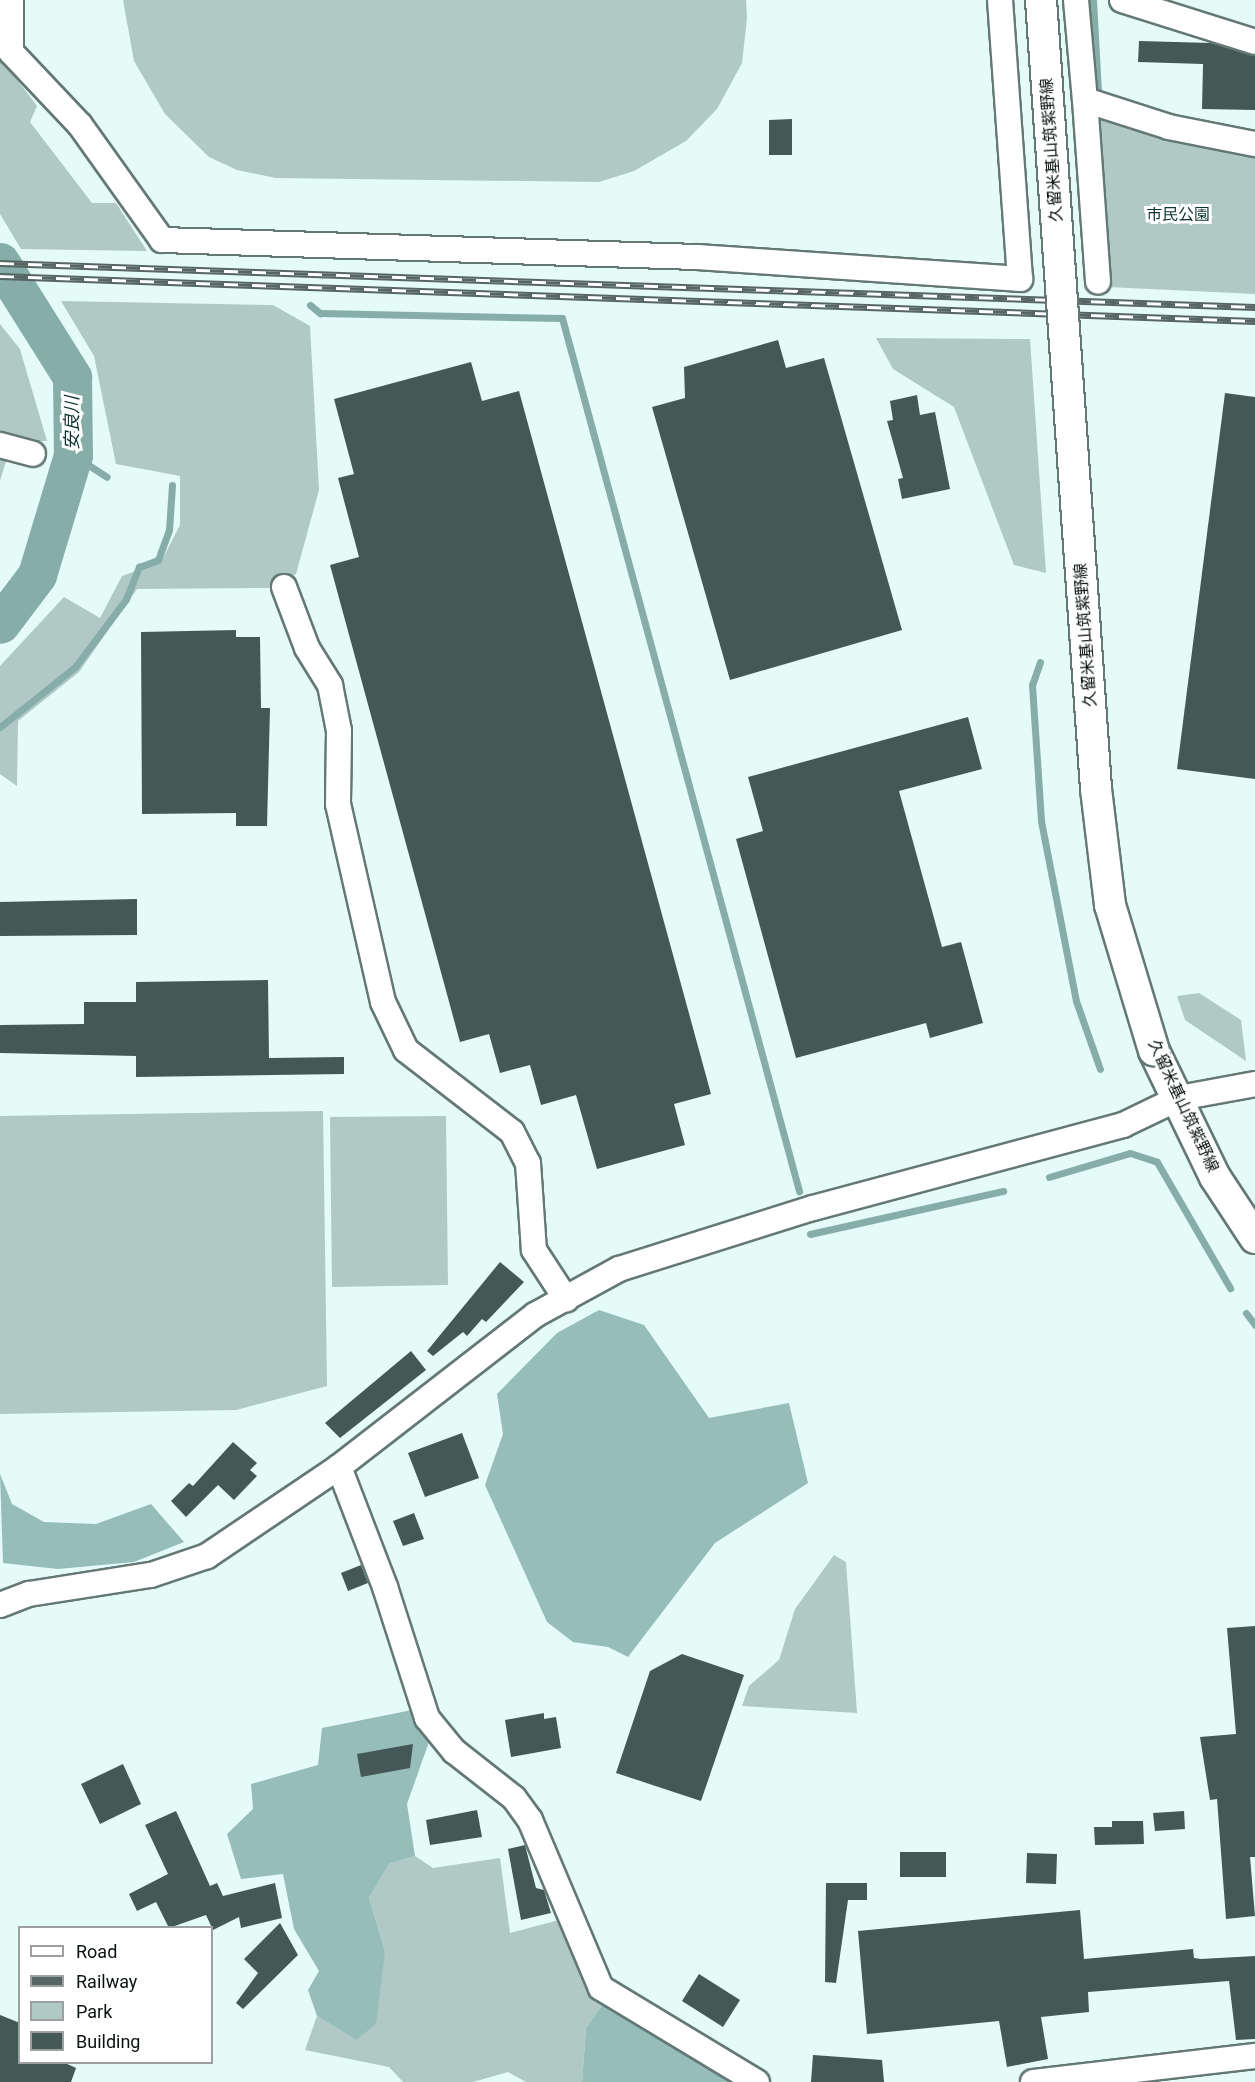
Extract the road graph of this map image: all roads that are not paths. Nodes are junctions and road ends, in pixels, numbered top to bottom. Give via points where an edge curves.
1 (11, 0) edge
2 (1000, 0) edge
3 (1041, 0) edge
4 (1076, 0) edge
5 (1122, 0) edge
6 (1255, 42) edge
7 (1085, 100) junction
8 (1255, 144) edge
9 (1098, 282) dead end
10 (0, 445) edge
11 (33, 454) dead end
12 (284, 587) dead end
13 (1255, 1084) edge
14 (1179, 1098) junction
15 (1255, 1238) edge
16 (566, 1299) junction
17 (339, 1467) junction
18 (0, 1605) edge
19 (1255, 2056) edge
20 (757, 2082) edge
21 (1033, 2082) edge

1 - 2 street via 11,52 80,125 162,240 698,257 1020,279
3 - 14 main road, 久留米基山筑紫野線, bridge via 1096,789 1110,905 1154,1052
4 - 7 street
5 - 6 street
7 - 8 street via 1169,127
7 - 9 street
10 - 11 street
12 - 16 street via 302,639 330,685 339,731 338,804 383,1002 406,1050 512,1132 528,1163 534,1250
13 - 14 street
14 - 15 main road, 久留米基山筑紫野線 via 1215,1177
14 - 16 street via 1123,1125 813,1208 619,1269
16 - 17 street via 535,1316
17 - 18 street via 207,1556 151,1575 29,1594
17 - 20 street via 385,1587 427,1719 453,1751 514,1798 530,1820 601,1988
19 - 21 street

